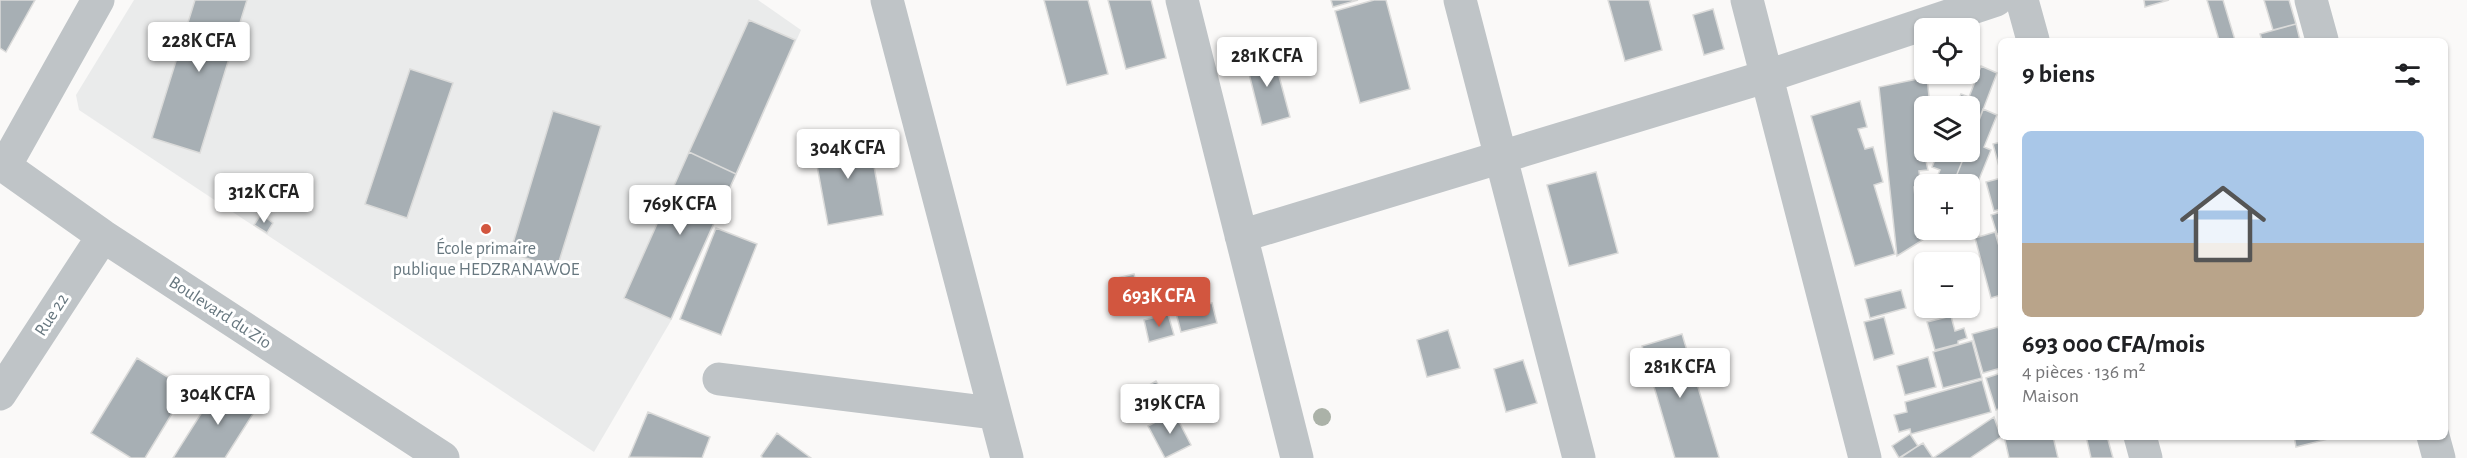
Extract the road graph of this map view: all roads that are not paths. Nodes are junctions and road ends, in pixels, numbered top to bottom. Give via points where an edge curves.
1 (98, 0) edge
2 (887, 0) edge
3 (1182, 0) edge
4 (1460, 0) edge
5 (1747, 0) edge
6 (1996, 0) edge
7 (2022, 0) edge
8 (2311, 0) edge
9 (2032, 38) edge
10 (2321, 38) edge
11 (1768, 76) junction
12 (1502, 157) junction
13 (2, 165) edge
14 (1242, 236) junction
15 (103, 237) junction
16 (719, 379) dead end
17 (0, 394) edge
18 (993, 413) junction
19 (2141, 440) edge
20 (2434, 440) edge
21 (1008, 457) edge
22 (443, 458) edge
23 (1297, 458) edge
24 (1578, 458) edge
25 (1865, 458) edge
26 (2146, 458) edge
27 (2439, 458) edge

1 - 13 street
2 - 18 street
3 - 14 street
4 - 12 street
5 - 11 street
6 - 11 street
7 - 9 street
8 - 10 street
11 - 12 street
11 - 25 street
12 - 14 street
12 - 24 street
13 - 15 street, Boulevard du Zio
14 - 23 street
15 - 17 street, Rue 22
15 - 22 street, Boulevard du Zio
16 - 18 street
18 - 21 street
19 - 26 street
20 - 27 street

